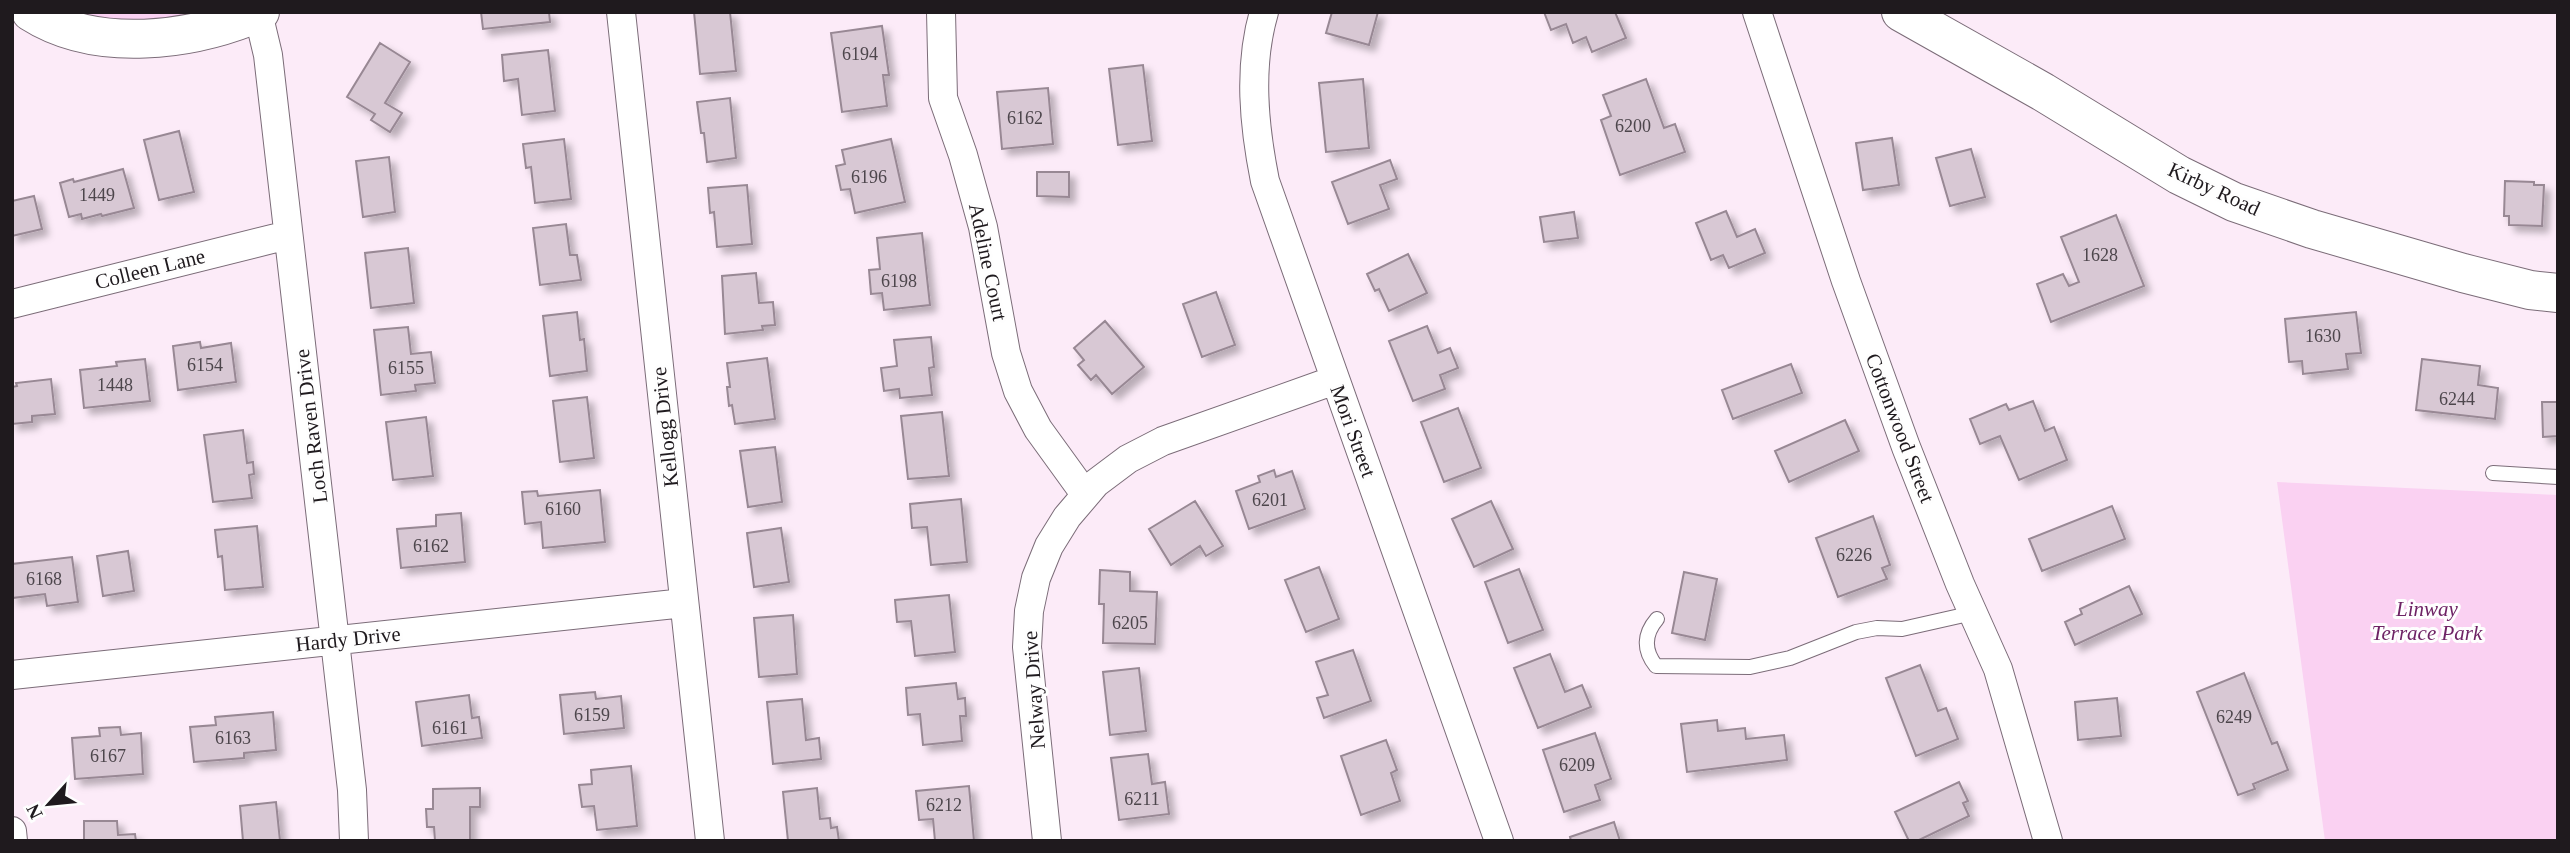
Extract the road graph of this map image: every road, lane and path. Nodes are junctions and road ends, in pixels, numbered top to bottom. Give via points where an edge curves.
1 (31, 12) edge
2 (621, 12) edge
3 (942, 12) edge
4 (1264, 12) edge
5 (1757, 12) edge
6 (1901, 12) edge
7 (242, 16) edge
8 (288, 235) junction
9 (2558, 293) edge
10 (12, 304) edge
11 (1335, 380) junction
12 (2493, 473) dead end
13 (2558, 477) edge
14 (1085, 494) junction
15 (684, 603) junction
16 (1973, 612) junction
17 (1657, 619) dead end
18 (335, 640) junction
19 (12, 675) edge
20 (12, 831) edge
21 (13, 841) edge
22 (354, 841) edge
23 (710, 841) edge
24 (1047, 841) edge
25 (1499, 841) edge
26 (2048, 841) edge

1 - 7 main road via 63,28 136,39 177,37
2 - 15 street, Kellogg Drive
3 - 14 street, Adeline Court via 943,98 983,227 1006,353 1018,391 1038,429
4 - 11 street, Mori Street via 1254,92 1256,138 1265,181
5 - 16 street, Cottonwood Street via 1906,447
6 - 9 main road, Kirby Road via 2179,175 2234,202 2463,273
7 - 8 street, Loch Raven Drive via 268,55
8 - 10 street, Colleen Lane
8 - 18 street, Loch Raven Drive
11 - 14 street, Nelway Drive via 1163,441 1128,459
11 - 25 street, Mori Street
12 - 13 lane
14 - 24 street, Nelway Drive via 1049,546 1029,611 1027,647
15 - 18 street, Hardy Drive
15 - 23 street, Kellogg Drive
16 - 17 lane via 1902,629 1856,632 1790,658 1751,667 1656,666 1646,647 1649,628
16 - 26 street, Cottonwood Street via 1998,669
18 - 19 street, Hardy Drive
18 - 22 street, Loch Raven Drive
20 - 21 street

